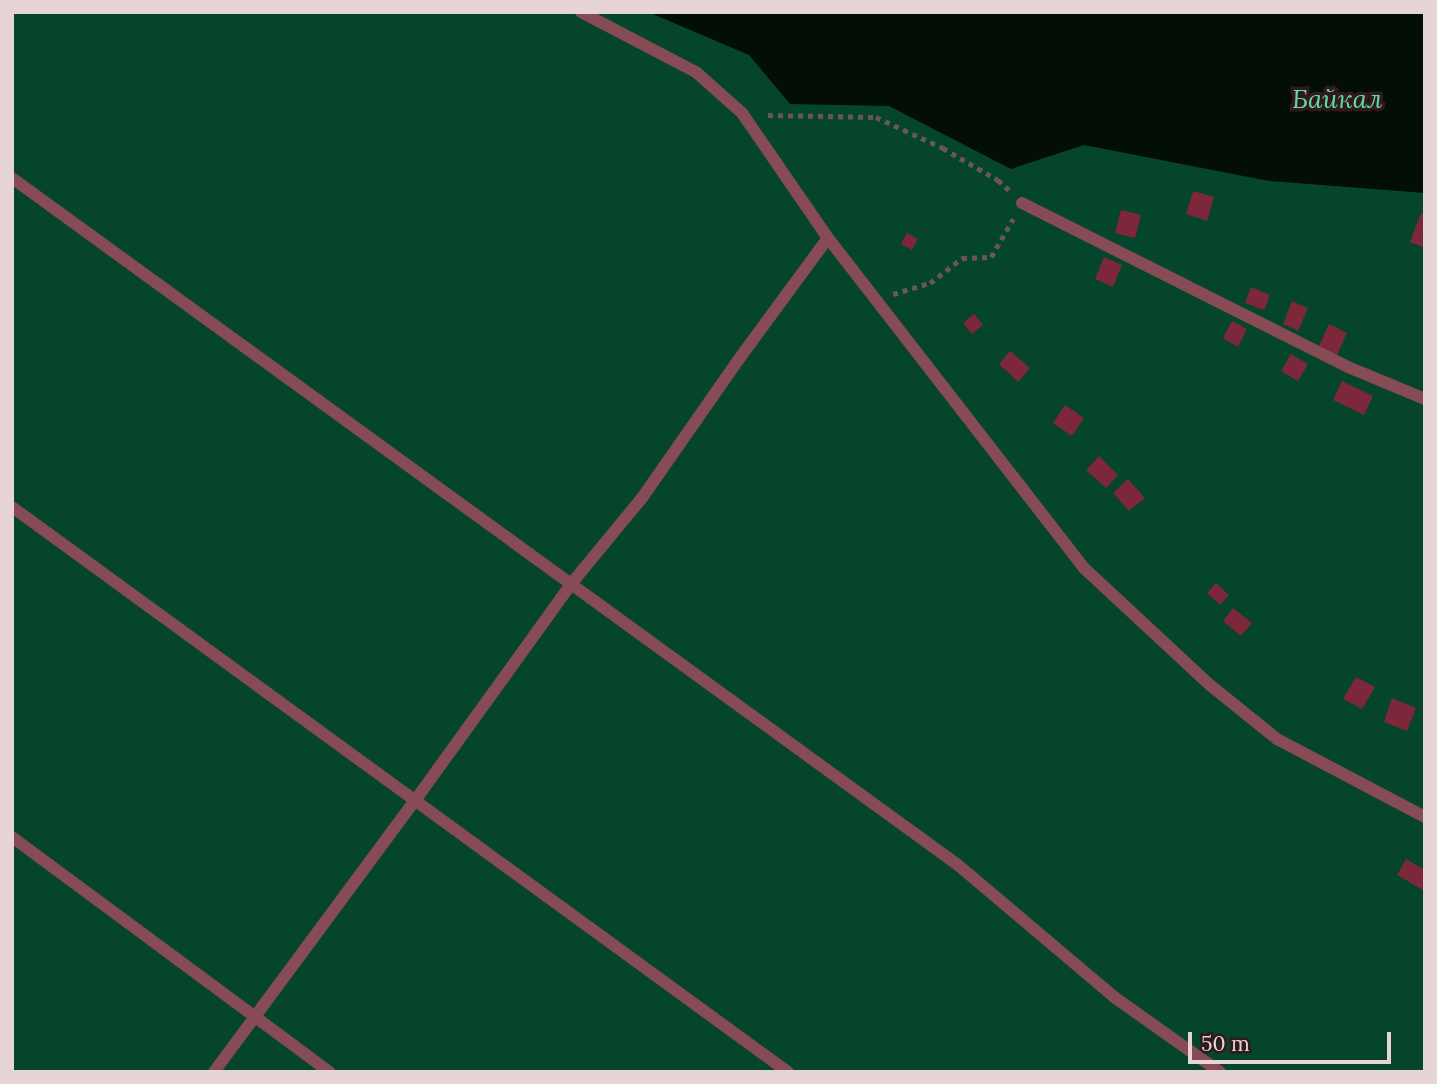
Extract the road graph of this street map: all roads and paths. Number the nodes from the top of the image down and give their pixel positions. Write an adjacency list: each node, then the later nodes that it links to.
1 (581, 12): 2 (lane)
2 (742, 113): 4 (path); 5 (lane)
3 (12, 178): 9 (lane)
4 (1023, 203): 6 (path); 7 (lane)
5 (828, 238): 6 (lane); 9 (lane)
6 (875, 298): 11 (lane)
7 (1425, 399)
8 (12, 507): 10 (lane)
9 (571, 584): 10 (lane); 17 (lane)
10 (414, 802): 13 (lane); 16 (lane)
11 (1425, 817)
12 (12, 837): 13 (lane)
13 (255, 1017): 14 (lane); 15 (lane)
14 (214, 1072)
15 (330, 1072)
16 (788, 1072)
17 (1220, 1072)

